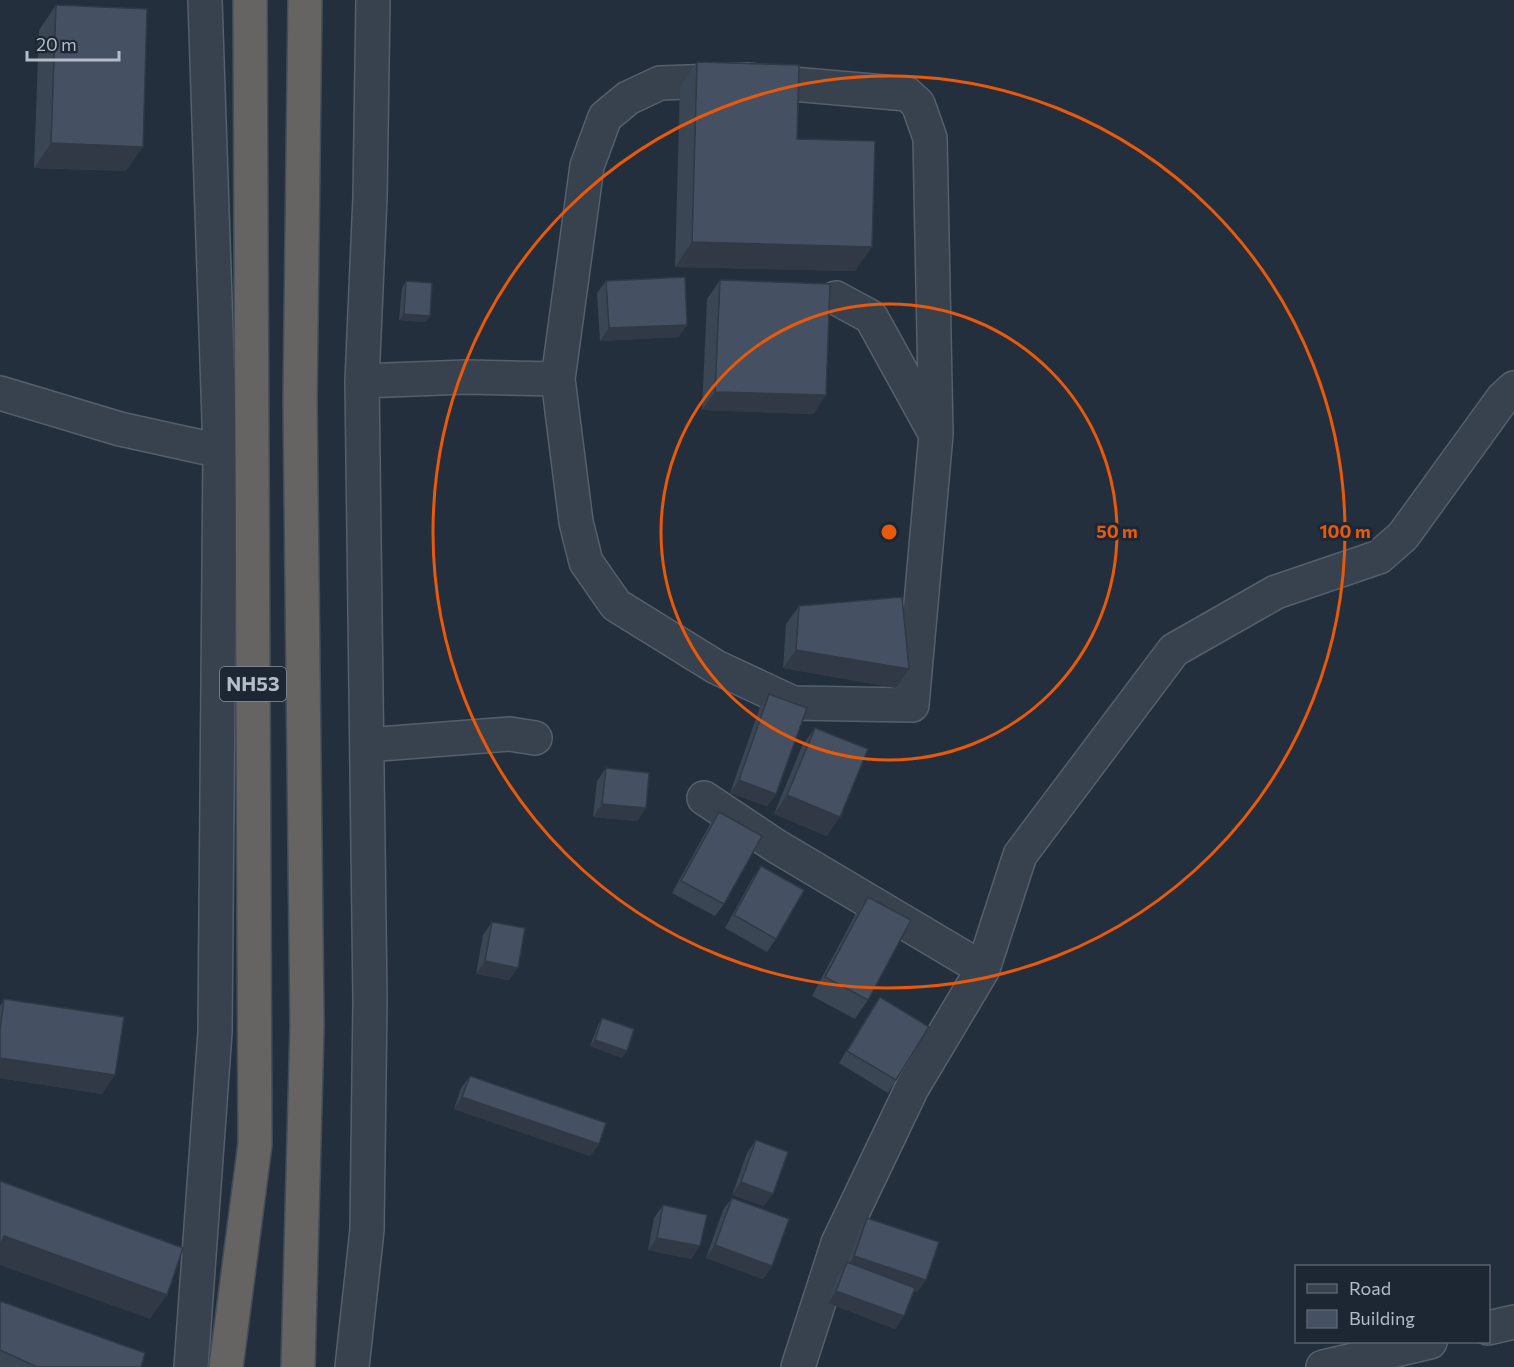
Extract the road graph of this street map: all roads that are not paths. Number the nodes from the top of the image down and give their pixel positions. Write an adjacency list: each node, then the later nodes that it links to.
1 (205, 0): 11 (street)
2 (250, 0): 22 (highway, NH53)
3 (305, 0): 23 (highway, NH53)
4 (373, 0): 7 (street)
5 (836, 298): 10 (street)
6 (558, 379): 7 (street); 10 (street); 10 (street)
7 (362, 381): 13 (street)
8 (1514, 388): 15 (street)
9 (0, 393): 11 (street)
10 (936, 434)
11 (220, 451): 17 (street)
12 (536, 738): 13 (street)
13 (367, 745): 24 (street)
14 (704, 798): 15 (street)
15 (983, 969): 25 (street)
16 (167, 1267): 17 (street)
17 (199, 1280): 21 (street)
18 (1514, 1322): 19 (street)
19 (1490, 1328)
20 (1422, 1343): 26 (street)
21 (190, 1367)
22 (226, 1367)
23 (298, 1367)
24 (352, 1367)
25 (798, 1367)
26 (1323, 1367)

